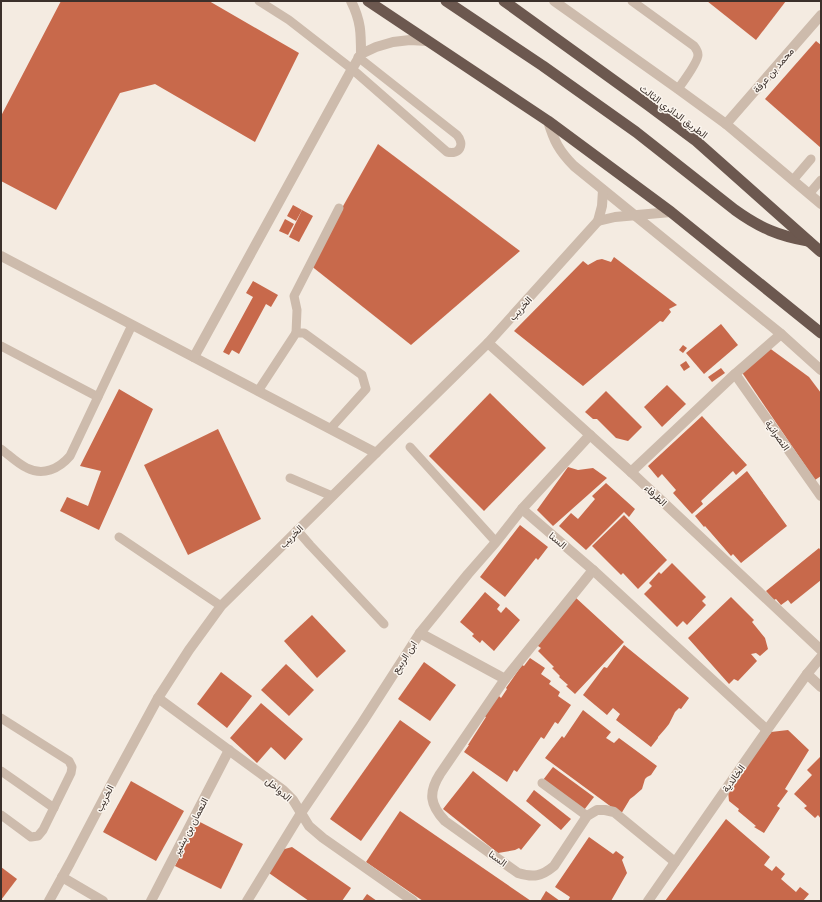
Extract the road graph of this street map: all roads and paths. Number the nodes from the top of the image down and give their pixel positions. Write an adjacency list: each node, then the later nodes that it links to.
1 (259, 1): 11 (lane)
2 (351, 1): 10 (street)
3 (368, 1): 9 (highway)
4 (446, 1): 25 (highway)
5 (504, 1): 25 (highway, الطريق الدائري الثالث)
6 (554, 1): 12 (street, الطريق الدائري الثالث)
7 (632, 1): 12 (lane)
8 (821, 15): 14 (street, محمد بن عرفة)
9 (427, 41): 10 (street); 13 (highway)
10 (359, 56): 11 (street); 11 (lane)
11 (352, 69): 34 (street)
12 (678, 89): 14 (street, الطريق الدائري الثالث)
13 (548, 121): 18 (street); 22 (highway)
14 (726, 124): 16 (street, الطريق الدائري الثالث)
15 (811, 159): 16 (lane)
16 (793, 180): 19 (street, الطريق الدائري الثالث)
17 (821, 180): 19 (lane)
18 (603, 190): 23 (street); 24 (street, الخريب)
19 (809, 194): 20 (street, الطريق الدائري الثالث)
20 (821, 204)
21 (339, 208): 29 (lane)
22 (670, 212): 23 (street); 31 (highway)
23 (635, 215): 24 (street); 30 (street)
24 (598, 221): 32 (street, الخريب)
25 (808, 242): 26 (highway, الطريق الدائري الثالث)
26 (821, 252)
27 (1, 256): 28 (street)
28 (132, 324): 34 (street); 38 (lane)
29 (296, 333): 37 (lane); 39 (lane)
30 (781, 334): 35 (street); 36 (street)
31 (821, 334)
32 (488, 343): 40 (street, الطرفاء); 43 (street, الخريب)
33 (1, 346): 38 (lane)
34 (194, 357): 37 (street)
35 (821, 370)
36 (735, 374): 44 (street); 47 (street, النصرانية)
37 (258, 391): 39 (street)
38 (98, 397): 42 (lane)
39 (330, 428): 43 (street)
40 (590, 436): 44 (street, الطرفاء); 48 (street, ابن الربيع)
41 (410, 447): 51 (lane)
42 (1, 449)
43 (376, 453): 46 (street, الخريب)
44 (631, 472): 56 (street, الطرفاء)
45 (290, 478): 46 (lane)
46 (332, 496): 49 (street, الخريب)
47 (821, 496)
48 (522, 509): 51 (street, ابن الربيع); 52 (street, السنا)
49 (297, 530): 53 (street, الخريب); 54 (lane)
50 (119, 537): 53 (lane)
51 (496, 542): 55 (street, ابن الربيع)
52 (593, 570): 59 (street, السنا); 63 (street, السنا)
53 (221, 606): 61 (street, الخريب)
54 (384, 624)
55 (420, 633): 59 (street); 68 (street, ابن الربيع)
56 (821, 650)
57 (821, 657): 58 (street, الخالدية)
58 (807, 674): 60 (street); 63 (street, الخالدية)
59 (506, 679): 70 (street, السنا)
60 (821, 687)
61 (158, 698): 64 (street, الدواخل); 72 (street, الخريب)
62 (1, 718): 67 (lane)
63 (767, 730): 71 (street, الخالدية)
64 (229, 750): 68 (street, الدواخل); 75 (street, النعمان بن بشير)
65 (1, 771): 67 (lane)
66 (542, 783): 70 (lane)
67 (54, 808): 69 (lane)
68 (301, 813): 76 (street, ابن الربيع); 77 (street, الدواخل)
69 (1, 815)
70 (586, 816): 71 (street)
71 (675, 862): 78 (street, الخالدية)
72 (62, 877): 73 (street, الخريب); 74 (street)
73 (49, 901)
74 (103, 901)
75 (151, 901)
76 (247, 901)
77 (413, 901)
78 (648, 901)

